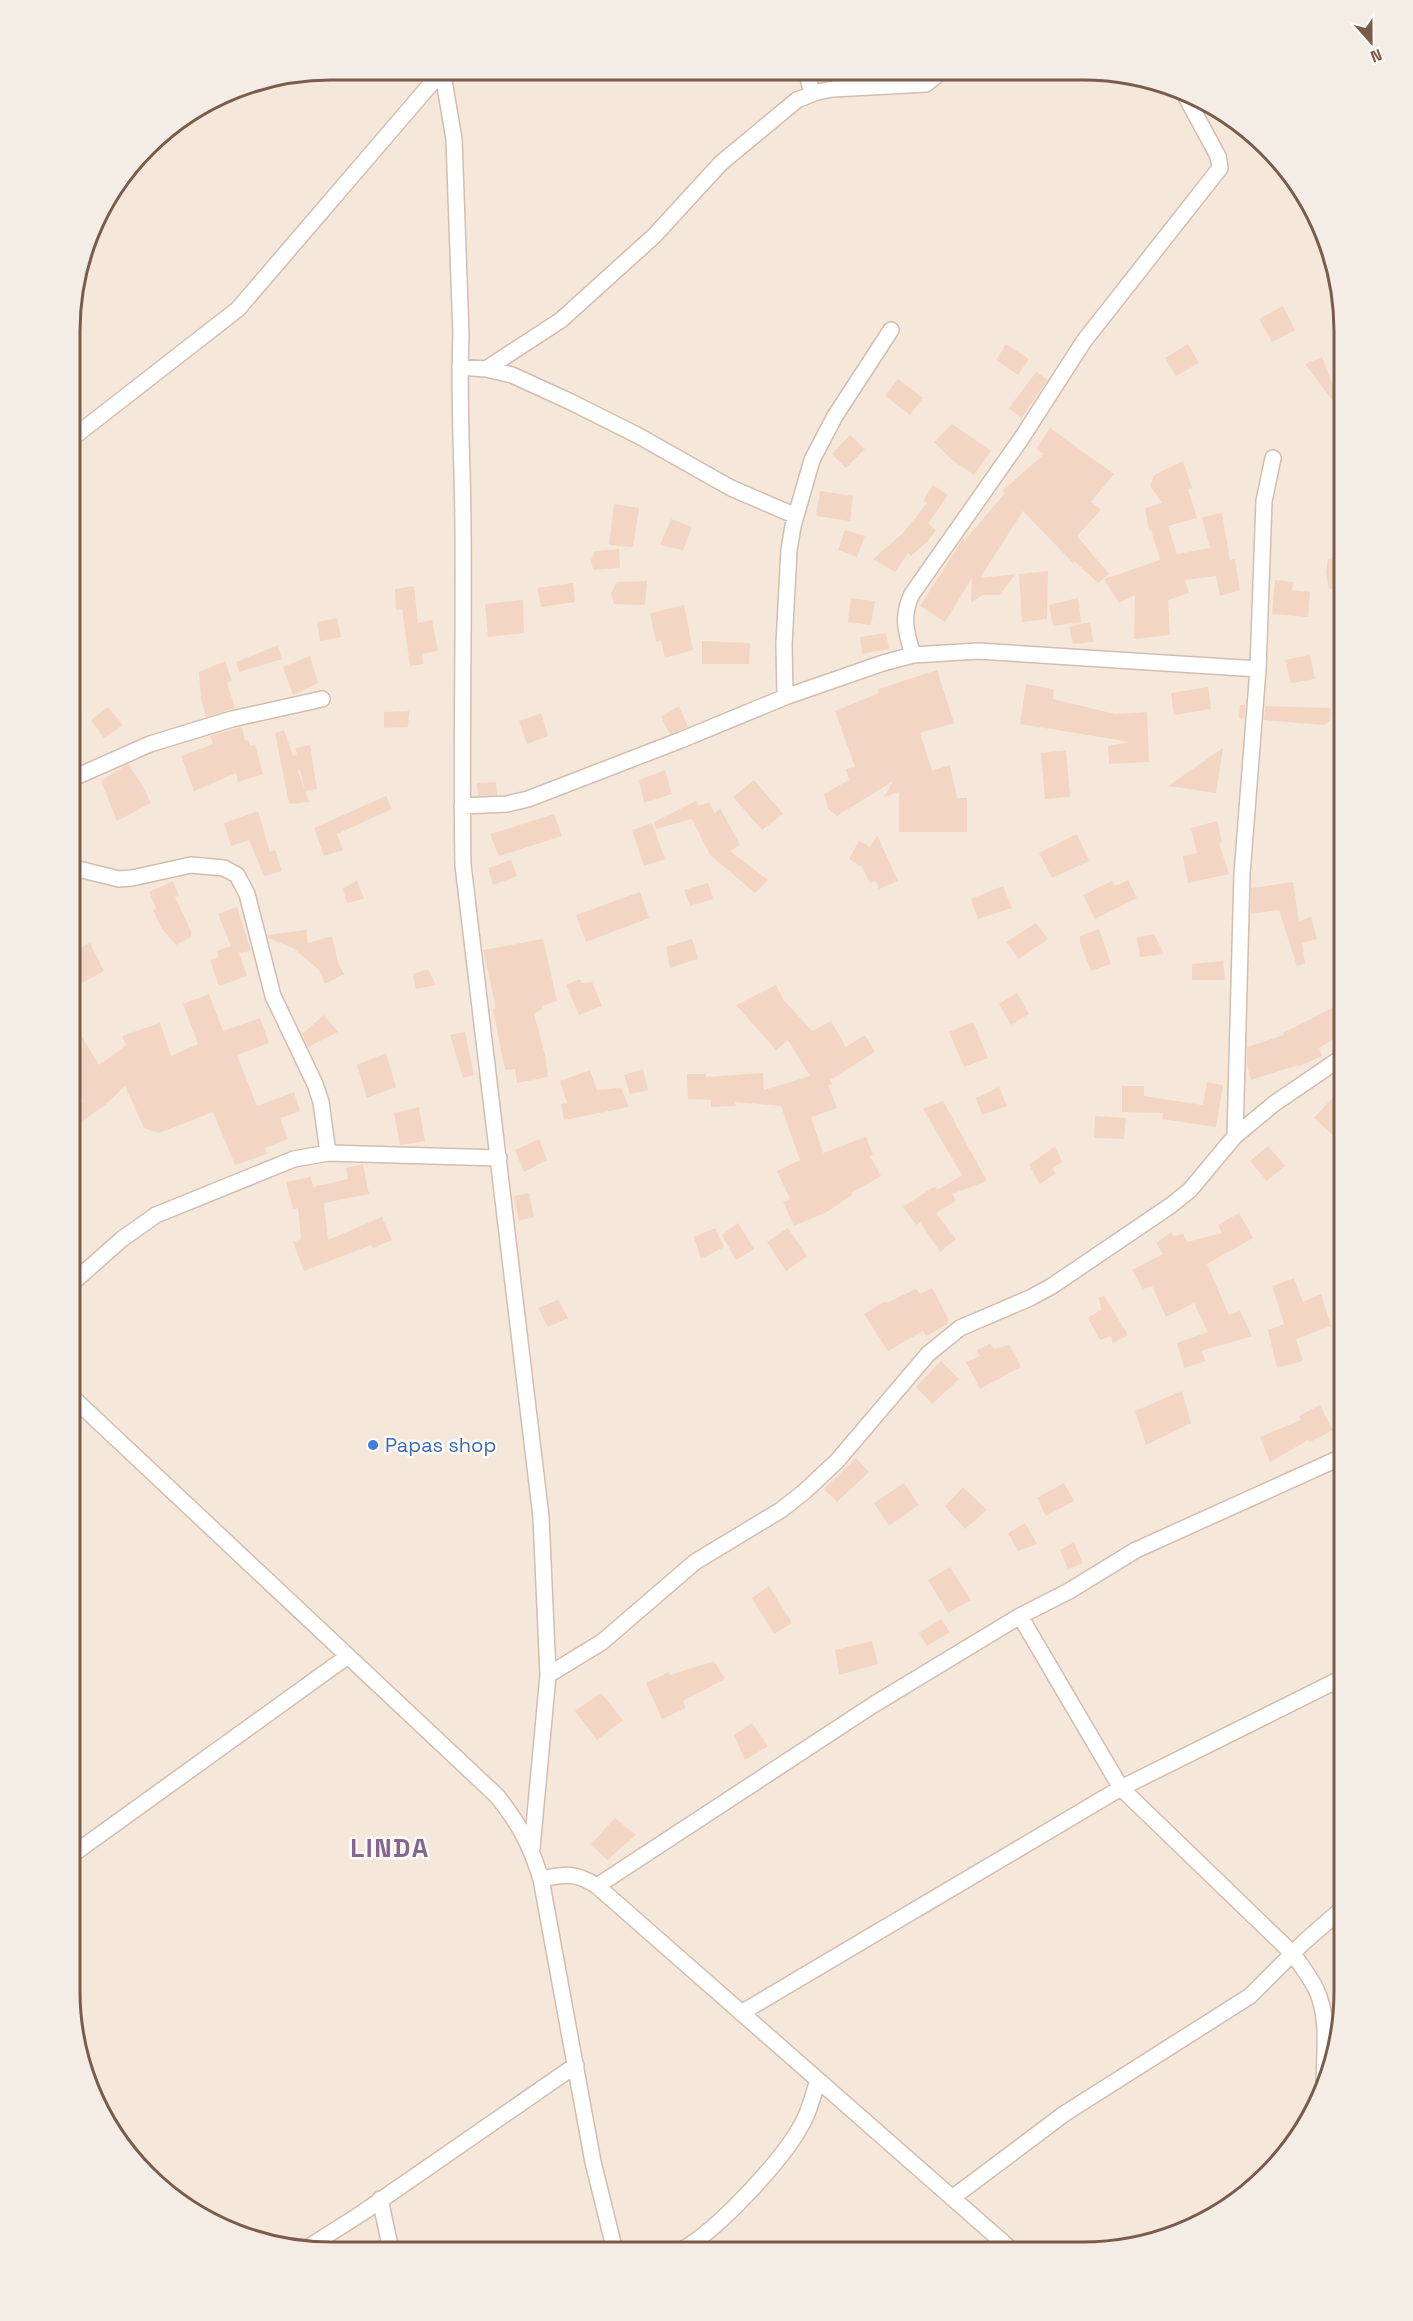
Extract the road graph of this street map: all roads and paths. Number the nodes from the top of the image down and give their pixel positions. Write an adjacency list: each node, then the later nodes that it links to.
1 (433, 80): 10 (street)
2 (444, 80): 8 (street)
3 (808, 80): 5 (street)
4 (931, 80): 5 (street)
5 (812, 94): 9 (street)
6 (1189, 103): 13 (street)
7 (891, 330): 12 (street)
8 (460, 366): 9 (street); 18 (street)
9 (486, 369): 12 (street)
10 (80, 432)
11 (1274, 458): 14 (street)
12 (796, 516): 15 (street)
13 (914, 655): 14 (street); 15 (street)
14 (1258, 669): 21 (street)
15 (785, 697): 18 (street)
16 (322, 699): 17 (street)
17 (80, 775)
18 (462, 806): 23 (street)
19 (80, 869): 22 (street)
20 (1334, 1063): 21 (street)
21 (1235, 1136): 29 (street)
22 (328, 1153): 23 (street); 24 (street)
23 (499, 1158): 29 (street)
24 (80, 1276)
25 (80, 1404): 28 (street)
26 (1334, 1461): 27 (street)
27 (1020, 1616): 31 (street); 35 (street)
28 (348, 1656): 32 (street); 33 (street)
29 (548, 1675): 32 (street)
30 (1334, 1682): 31 (street)
31 (1121, 1788): 37 (street); 38 (street)
32 (532, 1848): 34 (street)
33 (80, 1849)
34 (541, 1879): 35 (street); 40 (street)
35 (597, 1886): 38 (street)
36 (1334, 1916): 37 (street)
37 (1293, 1954): 39 (street); 42 (street)
38 (741, 2013): 41 (street)
39 (1325, 2057)
40 (576, 2066): 43 (street); 46 (street)
41 (818, 2080): 42 (street); 47 (street)
42 (952, 2198): 48 (street)
43 (380, 2199): 44 (street); 45 (street)
44 (317, 2241)
45 (389, 2242)
46 (613, 2242)
47 (694, 2242)
48 (1003, 2242)

